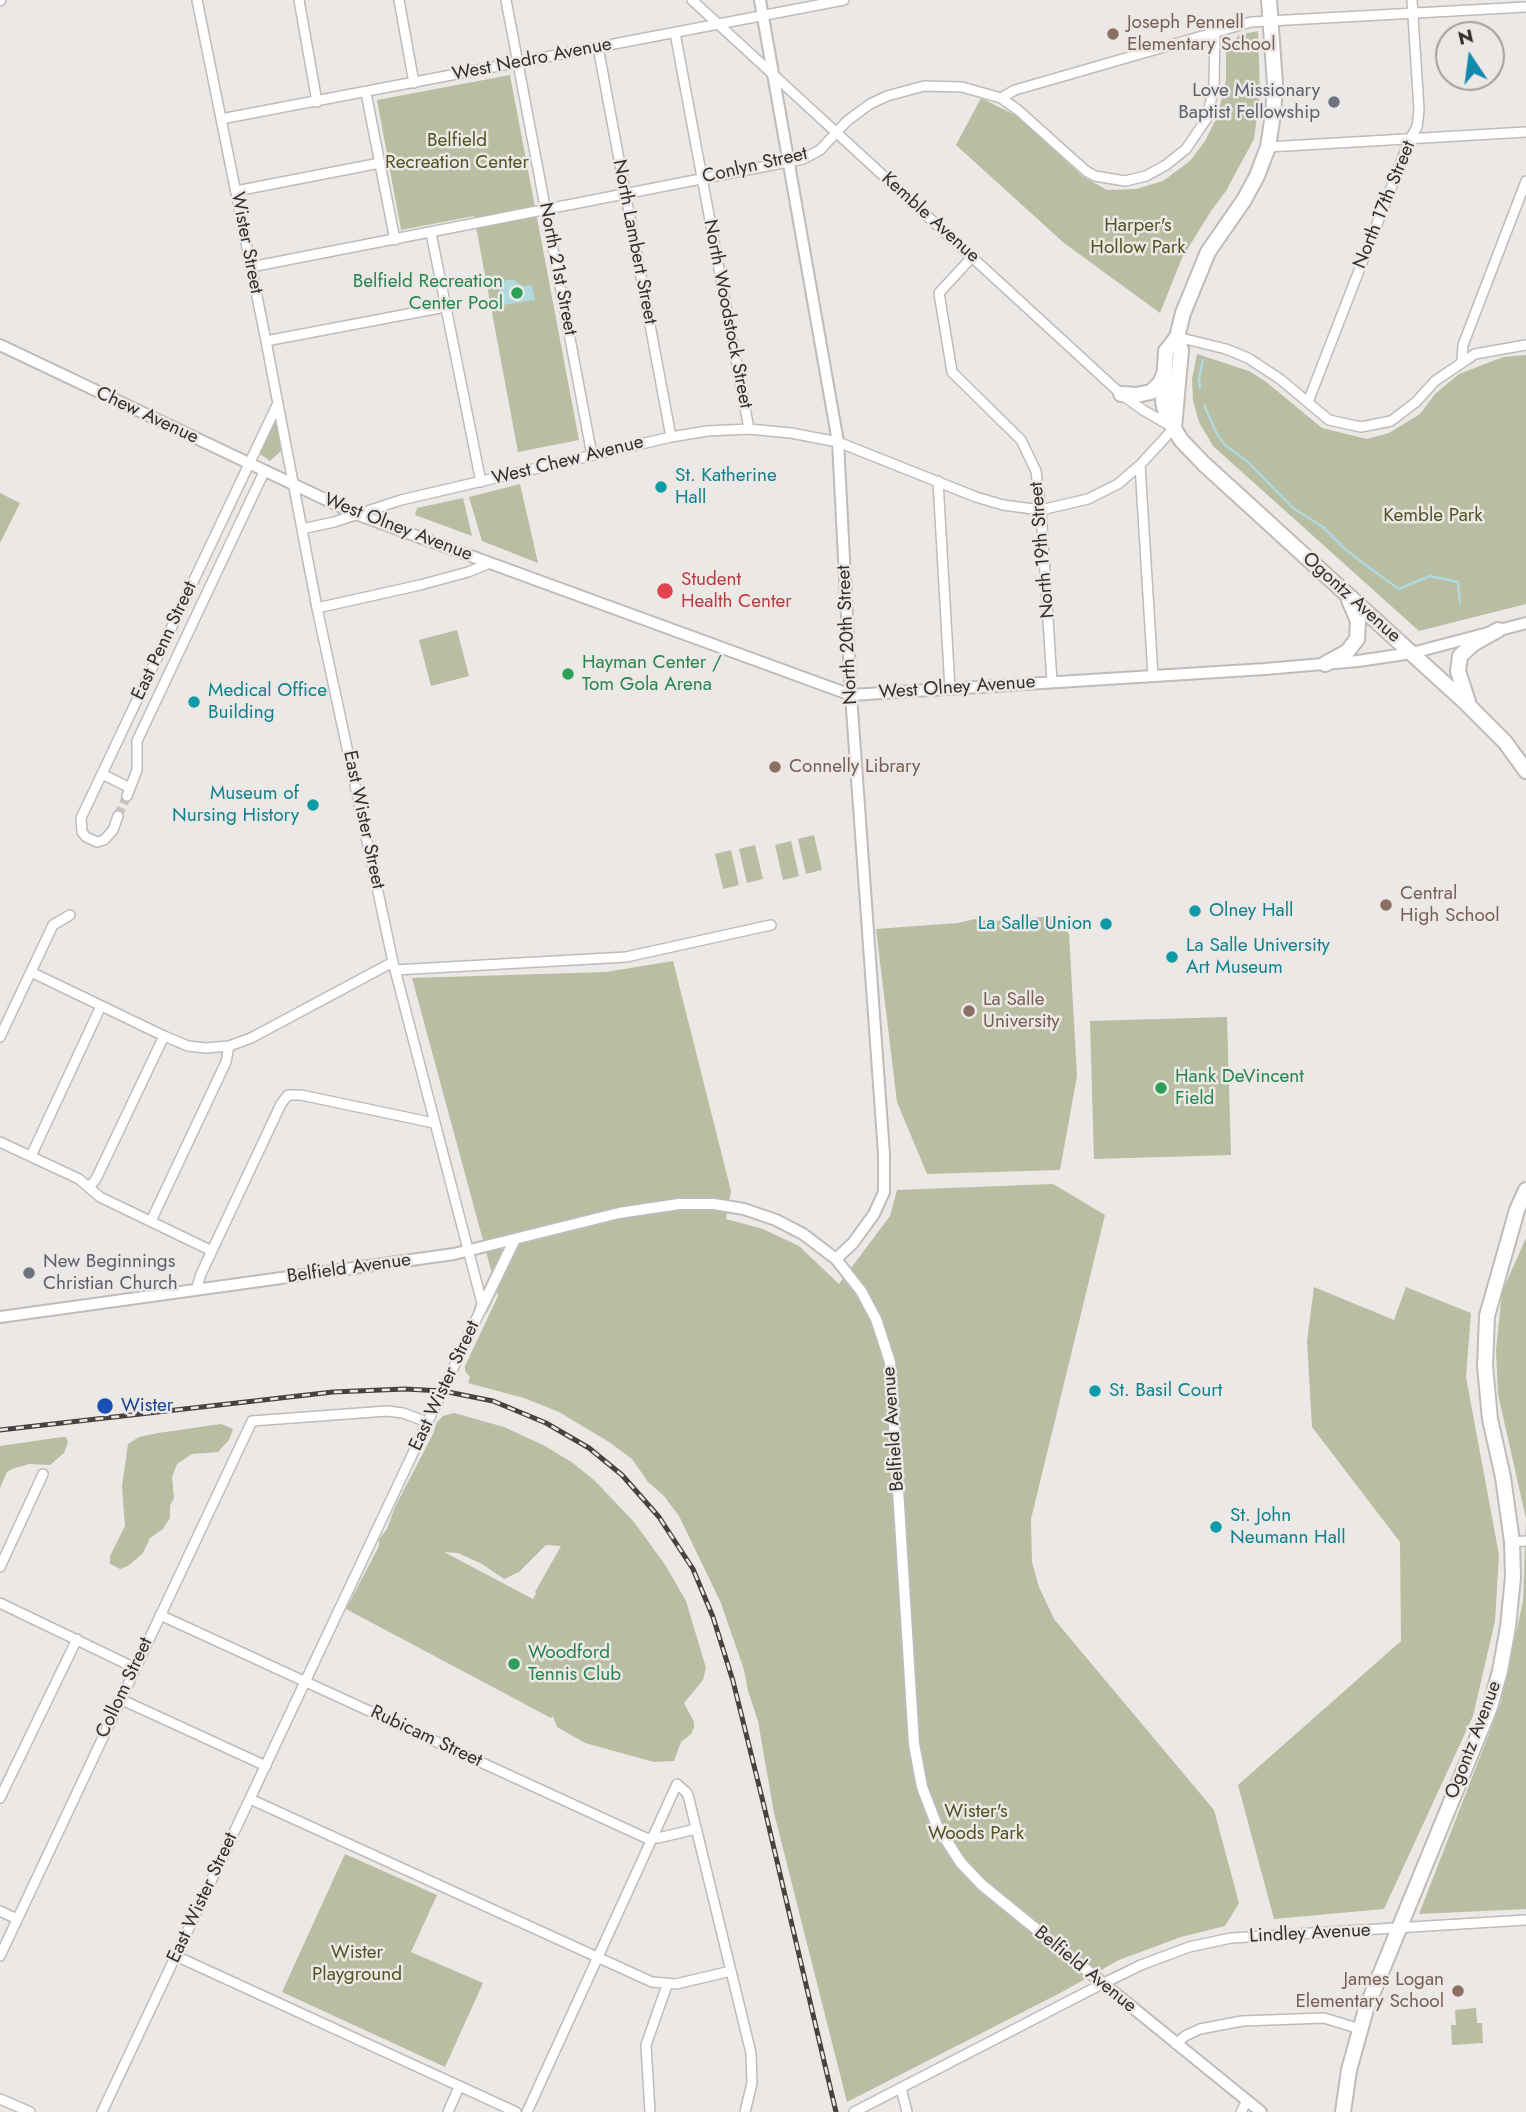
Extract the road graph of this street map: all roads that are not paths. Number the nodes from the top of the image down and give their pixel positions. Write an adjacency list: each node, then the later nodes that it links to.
1 (197, 0): 24 (street, Wister Street)
2 (299, 0): 23 (street)
3 (399, 0): 20 (street)
4 (506, 0): 18 (street, North 21st Street)
5 (692, 0): 14 (street, Kemble Avenue)
6 (760, 0): 12 (street, North 20th Street)
7 (844, 0): 12 (street, West Nedro Avenue)
8 (1269, 0): 13 (main road, Ogontz Avenue)
9 (1412, 0): 11 (street, North 17th Street)
10 (1526, 7): 11 (street)
11 (1413, 14): 13 (street); 27 (street, North 17th Street)
12 (763, 16): 14 (street, West Nedro Avenue); 19 (street, North 20th Street)
13 (1271, 23): 15 (street); 28 (main road, Ogontz Avenue)
14 (718, 24): 16 (street, West Nedro Avenue); 19 (street, Kemble Avenue)
15 (1215, 31): 22 (street); 22 (street)
16 (675, 33): 17 (street, West Nedro Avenue); 31 (street, North Woodstock Street)
17 (598, 47): 18 (street, West Nedro Avenue); 34 (street, North Lambert Street)
18 (518, 62): 20 (street, West Nedro Avenue); 35 (street, North 21st Street)
19 (773, 75): 25 (street, Kemble Avenue); 29 (street, North 20th Street)
20 (414, 83): 21 (street, West Nedro Avenue)
21 (366, 93): 23 (street, West Nedro Avenue); 30 (street)
22 (1002, 98): 25 (street, Conlyn Street)
23 (317, 102): 24 (street, West Nedro Avenue)
24 (220, 119): 33 (street, Wister Street)
25 (836, 131): 29 (street, Conlyn Street); 38 (street, Kemble Avenue)
26 (1526, 132): 27 (street)
27 (1410, 139): 28 (street); 48 (street, North 17th Street)
28 (1268, 147): 41 (main road, Ogontz Avenue)
29 (789, 162): 31 (street, Conlyn Street); 53 (street, North 20th Street)
30 (380, 163): 33 (street); 37 (street)
31 (702, 179): 34 (street, Conlyn Street); 51 (street, North Woodstock Street)
32 (1526, 181): 45 (street)
33 (236, 191): 39 (street, Wister Street)
34 (625, 194): 35 (street, Conlyn Street); 52 (street, North Lambert Street)
35 (546, 211): 36 (street, Conlyn Street); 54 (street, North 21st Street)
36 (431, 233): 37 (street, Conlyn Street); 40 (street)
37 (396, 240): 39 (street, Conlyn Street)
38 (973, 256): 47 (street, Kemble Avenue); 61 (street, North 19th Street)
39 (251, 267): 42 (street, Wister Street)
40 (445, 307): 42 (street); 59 (street)
41 (1177, 337): 46 (main road, Ogontz Avenue); 48 (street); 50 (main road, Ogontz Avenue)
42 (266, 341): 49 (street, Wister Street)
43 (0, 345): 55 (street, Chew Avenue)
44 (1526, 345): 45 (street)
45 (1462, 361): 48 (street)
46 (1164, 375): 47 (main road); 50 (main road, Ogontz Avenue)
47 (1121, 394): 50 (street, Kemble Avenue)
48 (1308, 402)
49 (278, 403): 55 (street, East Penn Street); 60 (street, Wister Street)
50 (1174, 428): 56 (street); 65 (main road, Ogontz Avenue)
51 (749, 429): 52 (street, West Chew Avenue); 53 (street, West Chew Avenue)
52 (671, 437): 54 (street, West Chew Avenue)
53 (838, 442): 58 (street, West Chew Avenue); 74 (street, North 20th Street)
54 (592, 455): 59 (street, West Chew Avenue)
55 (247, 463): 57 (street, Chew Avenue); 77 (street, East Penn Street)
56 (1140, 466): 61 (street); 71 (street)
57 (264, 472): 60 (street, Chew Avenue); 77 (street, East Penn Street)
58 (938, 481): 61 (street, West Chew Avenue); 73 (street)
59 (481, 482): 62 (street, West Chew Avenue)
60 (294, 486): 62 (street, West Olney Avenue); 63 (street, East Wister Street)
61 (1041, 510): 72 (street, North 19th Street)
62 (356, 514): 63 (street, West Chew Avenue); 64 (street, West Olney Avenue)
63 (302, 529): 66 (street, East Wister Street)
64 (490, 564): 66 (street); 74 (street, West Olney Avenue)
65 (1347, 595): 69 (main road, Ogontz Avenue); 70 (main road)
66 (317, 608): 81 (street, East Wister Street)
67 (1526, 623): 68 (street, West Olney Avenue)
68 (1498, 630): 69 (street, West Olney Avenue); 75 (main road)
69 (1412, 653): 70 (street, West Olney Avenue); 75 (main road, Ogontz Avenue)
70 (1325, 664): 71 (street, West Olney Avenue)
71 (1153, 676): 72 (street, West Olney Avenue)
72 (1052, 682): 73 (street, West Olney Avenue)
73 (950, 689): 74 (street, West Olney Avenue)
74 (851, 695): 96 (street, North 20th Street)
75 (1472, 709): 76 (main road, Ogontz Avenue)
76 (1526, 771)
77 (102, 774): 78 (street, East Penn Street)
78 (118, 816)
79 (70, 915): 82 (street)
80 (771, 925): 81 (street)
81 (393, 966): 86 (street); 87 (street, East Wister Street)
82 (31, 972): 83 (street); 85 (street)
83 (102, 1006): 84 (street); 89 (street)
84 (164, 1036): 86 (street); 90 (street)
85 (0, 1037)
86 (229, 1046): 92 (street)
87 (435, 1123): 94 (street); 95 (street, East Wister Street)
88 (0, 1142): 89 (street)
89 (31, 1156): 90 (street)
90 (89, 1187): 92 (street)
91 (1526, 1190): 102 (main road, Ogontz Avenue)
92 (151, 1221): 94 (street)
93 (515, 1239): 95 (street, Belfield Avenue); 96 (street, Belfield Avenue); 98 (street)
94 (212, 1251): 97 (street)
95 (468, 1251): 97 (street, Belfield Avenue); 98 (street, East Wister Street)
96 (836, 1259): 123 (street, Belfield Avenue)
97 (196, 1290): 99 (street, Belfield Avenue)
98 (481, 1309): 100 (street, East Wister Street)
99 (0, 1317)
100 (427, 1422): 105 (street, Collom Street); 108 (street, East Wister Street)
101 (43, 1474): 103 (street)
102 (1519, 1541): 118 (main road, Ogontz Avenue)
103 (0, 1567)
104 (0, 1603): 106 (street)
105 (160, 1615): 107 (street, Collom Street); 108 (street, Rubicam Street)
106 (77, 1639): 107 (street); 111 (street)
107 (135, 1668): 109 (street, Collom Street)
108 (305, 1681): 110 (street, East Wister Street); 114 (street, Rubicam Street)
109 (120, 1699): 110 (street); 116 (street, Collom Street)
110 (265, 1766): 112 (street, East Wister Street)
111 (0, 1798)
112 (250, 1799): 120 (street, East Wister Street); 121 (street)
113 (696, 1829): 114 (street); 114 (street); 122 (street)
114 (652, 1839): 121 (street)
115 (0, 1912): 116 (street)
116 (17, 1919): 119 (street, Collom Street)
117 (1526, 1920): 118 (street, Lindley Avenue)
118 (1400, 1928): 123 (street, Lindley Avenue); 125 (main road, Ogontz Avenue)
119 (0, 1956)
120 (176, 1956): 127 (street); 132 (street, East Wister Street)
121 (598, 1957): 124 (street); 135 (street)
122 (731, 1971): 124 (street); 137 (street)
123 (1102, 1984): 126 (street, Belfield Avenue); 128 (street, Lindley Avenue)
124 (667, 1985): 136 (street)
125 (1360, 2029): 126 (street); 142 (main road, Ogontz Avenue)
126 (1177, 2044): 130 (street, Belfield Avenue)
127 (460, 2087): 133 (street); 134 (street)
128 (901, 2088): 138 (street, Lindley Avenue); 139 (street)
129 (0, 2099): 131 (street)
130 (1247, 2101): 140 (street); 141 (street, Belfield Avenue)
131 (30, 2112)
132 (102, 2112)
133 (448, 2112)
134 (516, 2112)
135 (527, 2112)
136 (650, 2112)
137 (745, 2112)
138 (854, 2112)
139 (907, 2112)
140 (1241, 2112)
141 (1261, 2112)
142 (1343, 2112)

